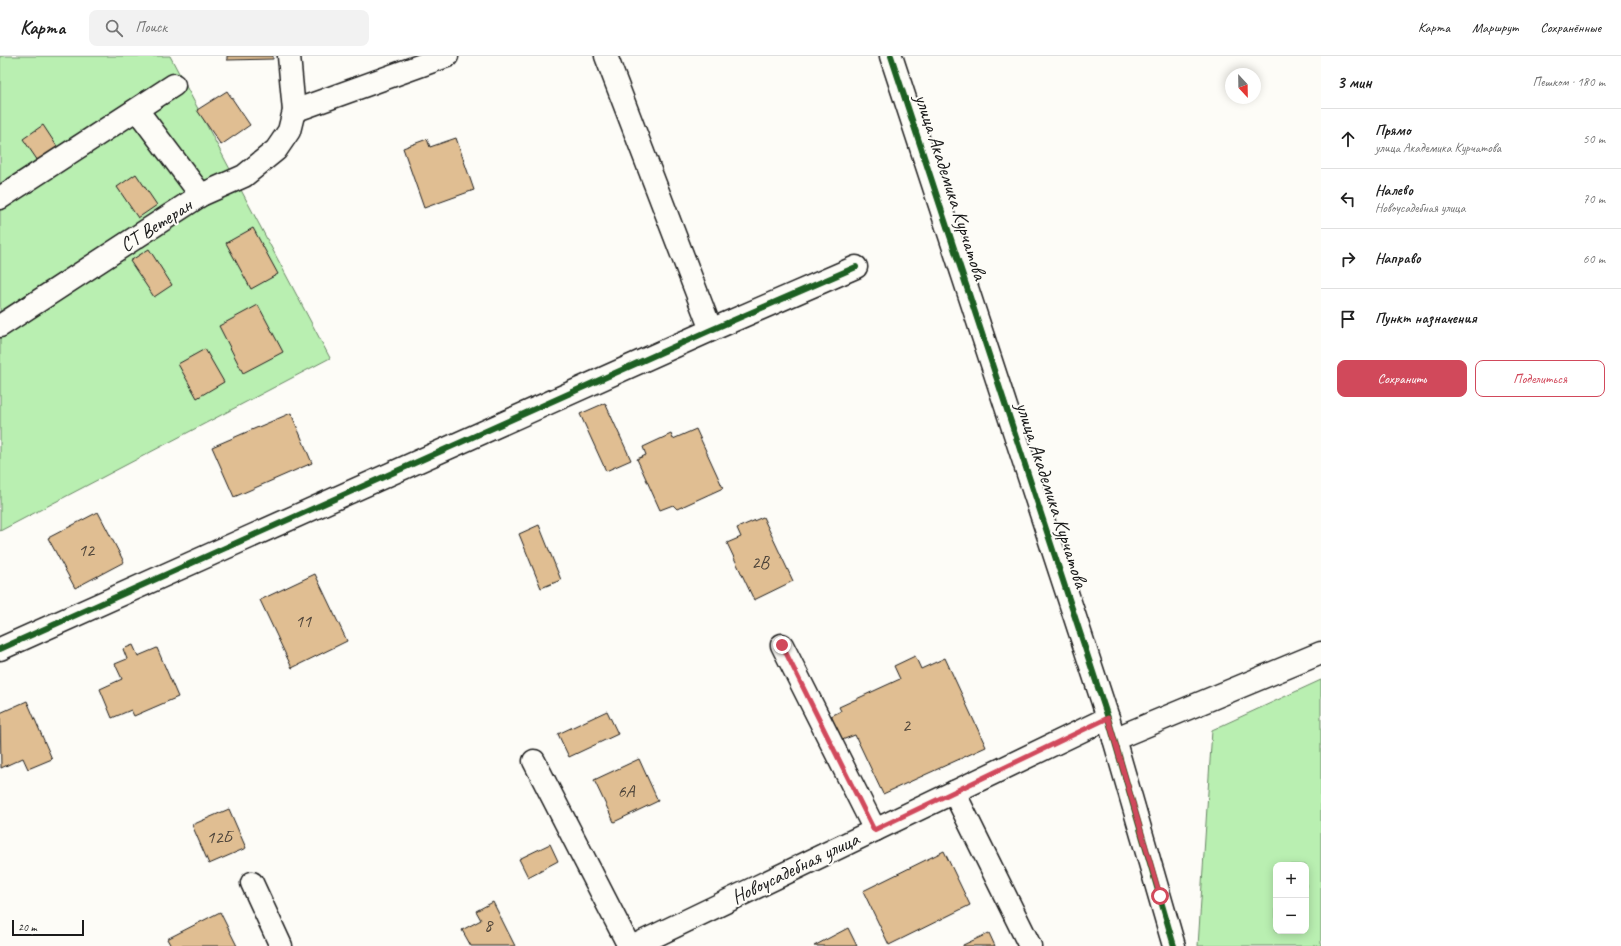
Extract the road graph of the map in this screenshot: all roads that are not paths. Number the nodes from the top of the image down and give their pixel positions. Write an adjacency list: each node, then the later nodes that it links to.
1 (290, 56): 7 (street, СТ Ветеран)
2 (447, 56): 7 (street)
3 (606, 56): 12 (street)
4 (891, 56): 16 (street, улица Академика Курчатова)
5 (174, 85): 6 (street)
6 (138, 110): 8 (street); 9 (street)
7 (294, 111): 8 (street, СТ Ветеран)
8 (201, 195): 11 (street, СТ Ветеран)
9 (0, 198)
10 (856, 267): 12 (street)
11 (0, 326)
12 (710, 330): 14 (street)
13 (782, 645): 20 (street)
14 (0, 649)
15 (1321, 654): 17 (street)
16 (1108, 718): 17 (street, улица Академика Курчатова); 19 (street, Новоусадебная улица)
17 (1114, 739): 26 (street, улица Академика Курчатова)
18 (534, 761): 23 (street)
19 (954, 792): 20 (street, Новоусадебная улица); 25 (street)
20 (874, 830): 24 (street, Новоусадебная улица)
21 (252, 883): 22 (street)
22 (281, 946)
23 (629, 946)
24 (634, 946)
25 (1030, 946)
26 (1174, 946)

